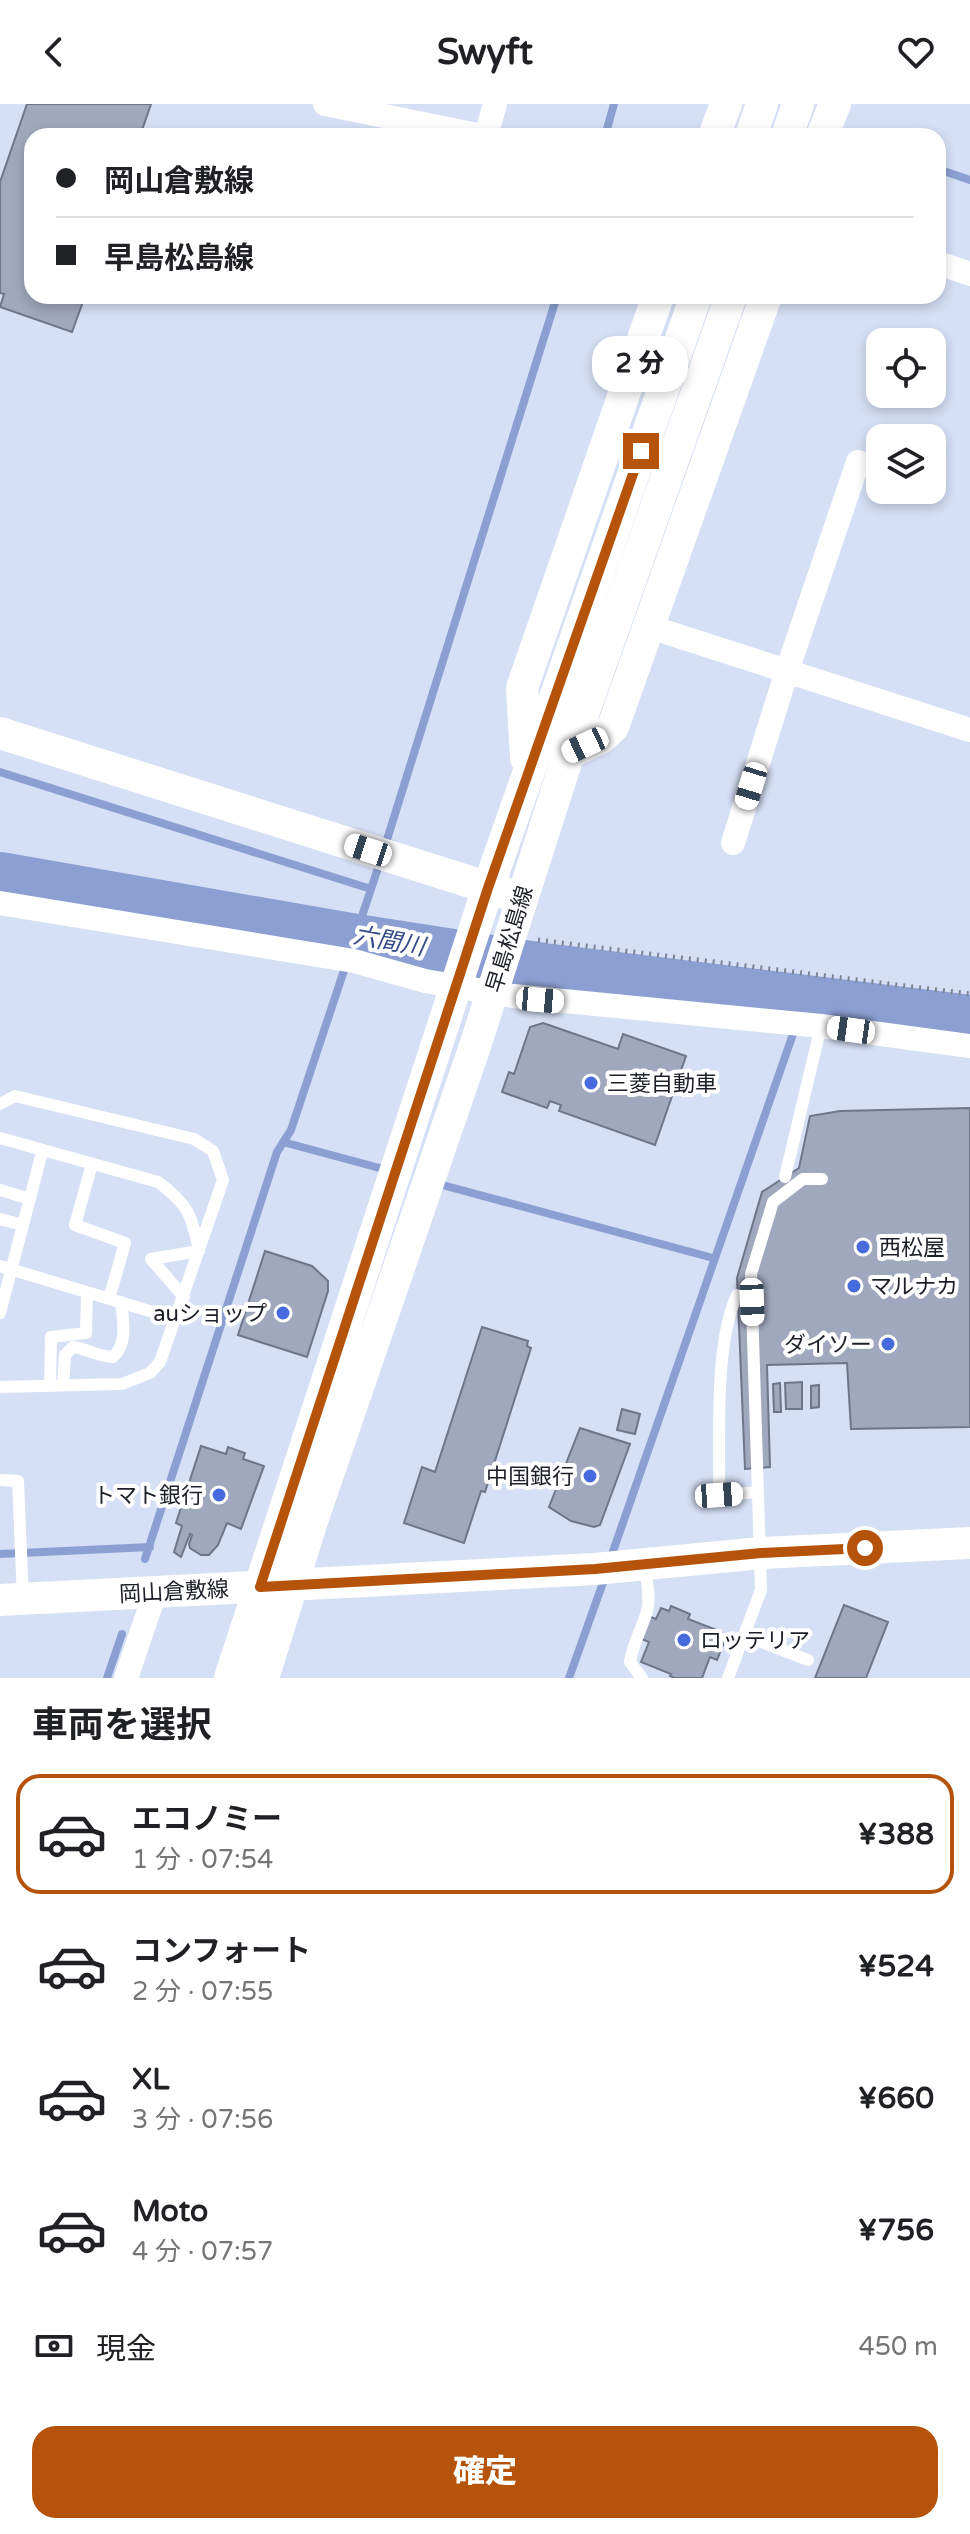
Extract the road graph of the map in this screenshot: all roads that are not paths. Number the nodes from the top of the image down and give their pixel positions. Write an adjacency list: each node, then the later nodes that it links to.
1 (325, 104): 5 (street)
2 (495, 104): 6 (street)
3 (762, 104): 7 (main road)
4 (798, 104): 8 (main road)
5 (444, 128)
6 (487, 128)
7 (754, 128)
8 (790, 128)
9 (946, 266): 10 (street)
10 (970, 274)
11 (655, 304): 21 (main road)
12 (693, 304): 21 (main road, 早島松島線)
13 (728, 304): 20 (main road, 早島松島線)
14 (763, 304): 16 (main road)
15 (866, 465): 17 (street)
16 (647, 626): 17 (street); 20 (main road)
17 (787, 671): 18 (street); 22 (street)
18 (970, 730)
19 (0, 733): 23 (main road)
20 (569, 753): 24 (main road, 早島松島線)
21 (527, 773): 23 (main road, 早島松島線)
22 (733, 843)
23 (488, 888): 24 (main road); 26 (main road, 早島松島線)
24 (521, 899): 27 (main road, 早島松島線)
25 (0, 903): 26 (street)
26 (459, 980): 27 (street); 56 (main road, 早島松島線)
27 (495, 986): 28 (street); 55 (main road, 早島松島線)
28 (821, 1026): 29 (street); 34 (lane)
29 (970, 1046)
30 (0, 1104): 40 (lane)
31 (0, 1138): 32 (lane)
32 (42, 1152): 33 (lane); 37 (lane)
33 (92, 1164): 40 (lane); 45 (lane)
34 (785, 1177)
35 (822, 1179): 51 (lane)
36 (0, 1190): 37 (lane)
37 (30, 1199): 39 (lane)
38 (0, 1219): 39 (lane)
39 (23, 1225): 41 (lane)
40 (199, 1251): 44 (lane); 44 (lane)
41 (6, 1268): 42 (lane); 46 (lane)
42 (87, 1293): 45 (lane); 48 (lane)
43 (737, 1295): 51 (lane)
44 (184, 1297): 47 (lane)
45 (115, 1301): 47 (lane); 48 (lane)
46 (0, 1313)
47 (176, 1319): 48 (lane)
48 (56, 1385): 49 (lane)
49 (0, 1387)
50 (0, 1480): 58 (lane)
51 (757, 1492): 53 (lane)
52 (970, 1543): 53 (main road, 岡山倉敷線)
53 (761, 1553): 54 (main road, 岡山倉敷線); 59 (lane)
54 (618, 1566): 55 (main road, 岡山倉敷線); 64 (lane)
55 (292, 1585): 56 (main road, 岡山倉敷線); 63 (main road, 早島松島線)
56 (260, 1587): 57 (main road, 岡山倉敷線); 62 (main road, 早島松島線)
57 (155, 1593): 58 (main road, 岡山倉敷線); 61 (street)
58 (11, 1599)
59 (746, 1636): 60 (lane); 65 (lane)
60 (808, 1660)
61 (126, 1678)
62 (230, 1678)
63 (263, 1678)
64 (642, 1678)
65 (728, 1678)

